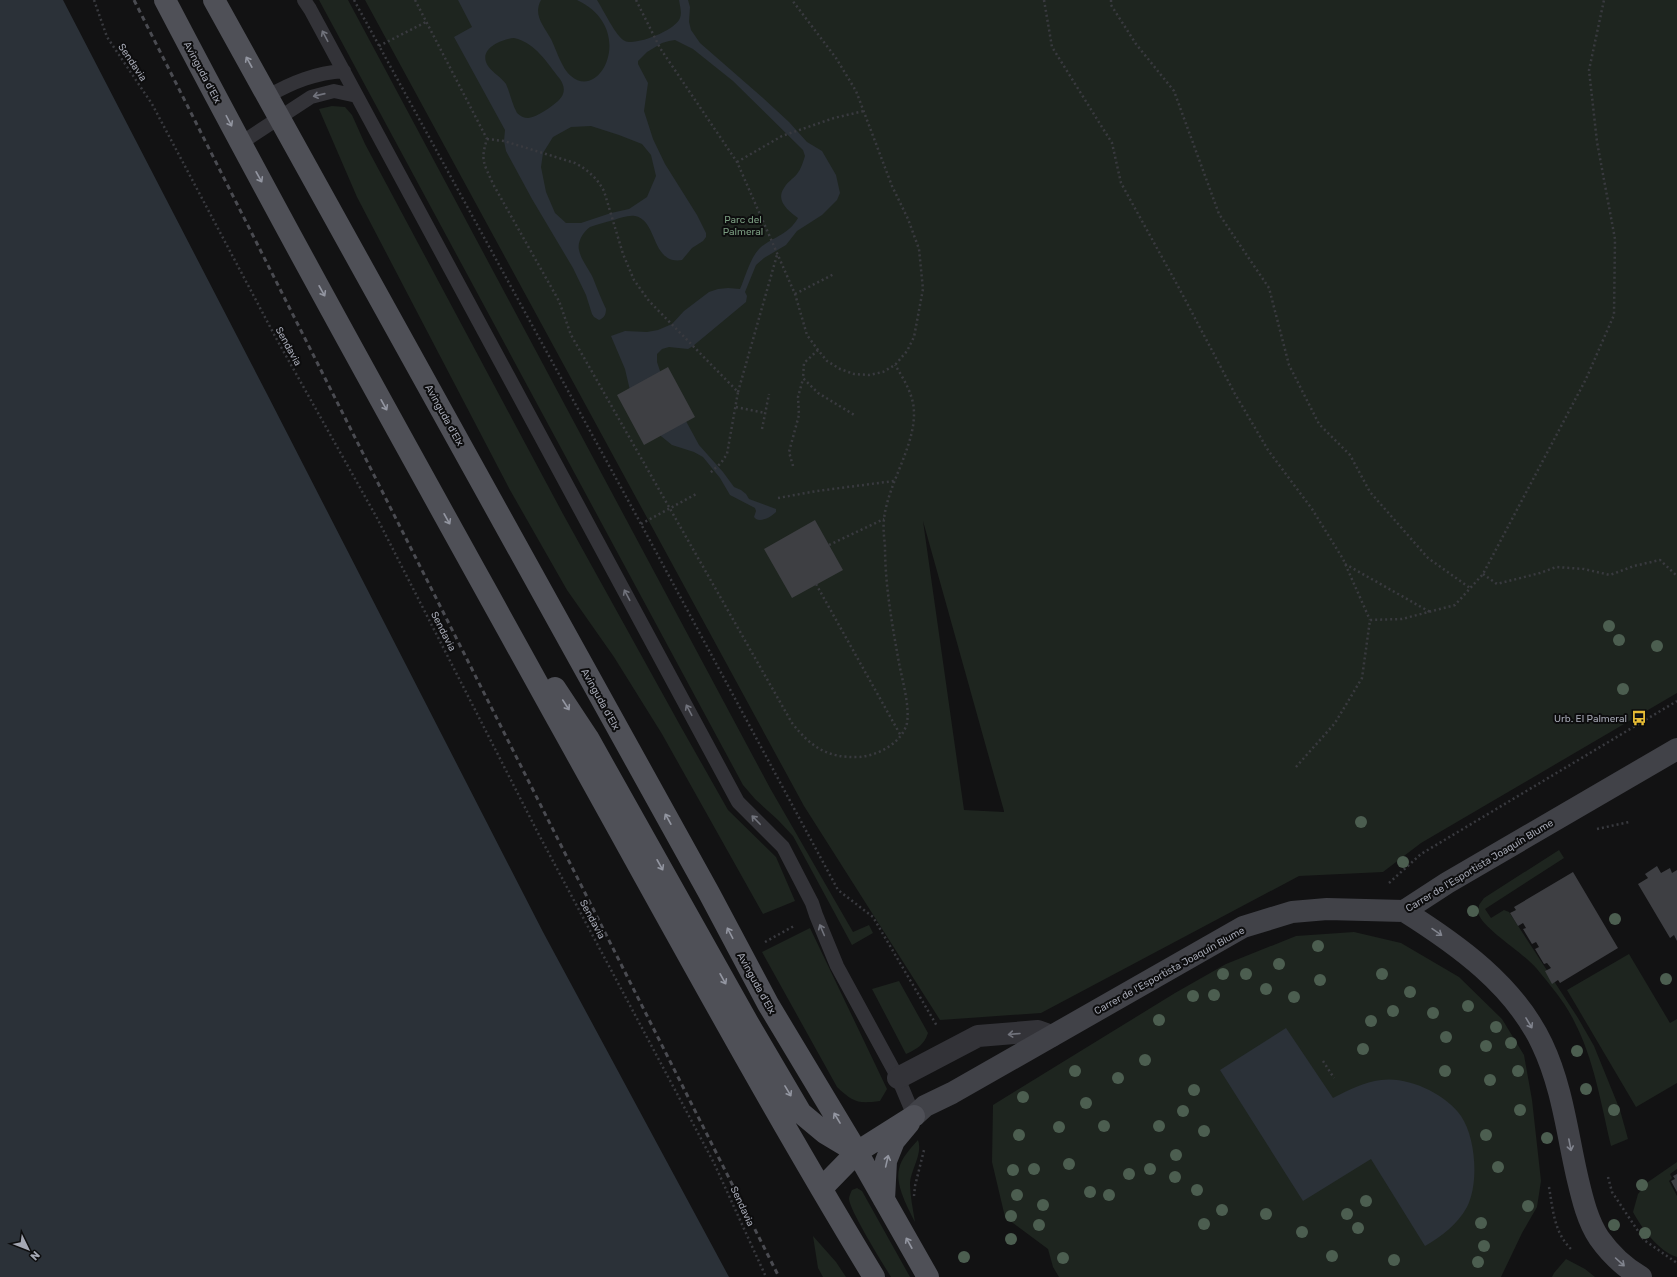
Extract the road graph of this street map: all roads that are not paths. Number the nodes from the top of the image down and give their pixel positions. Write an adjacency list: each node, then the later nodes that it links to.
1 (165, 0): 8 (main road, Avinguda d'Elx, one-way to 8)
2 (214, 0): 5 (main road, Avinguda d'Elx, one-way to 2)
3 (304, 0): 4 (lane, one-way to 3)
4 (344, 71): 5 (lane); 6 (lane)
5 (268, 96): 7 (main road, Avinguda d'Elx)
6 (357, 96): 7 (lane, one-way to 7); 13 (lane, one-way to 6)
7 (280, 118): 8 (lane); 15 (main road, Avinguda d'Elx, one-way to 7)
8 (241, 143): 9 (main road, Avinguda d'Elx, one-way to 9)
9 (508, 630): 15 (main road, one-way to 15); 16 (main road, Avinguda d'Elx)
10 (1677, 749): 11 (street, Carrer de l'Esportista Joaquín Blume)
11 (1404, 911): 12 (street, Carrer de l'Esportista Joaquín Blume); 20 (street, one-way to 20)
12 (1052, 1036): 13 (street, one-way to 13); 14 (street, Carrer de l'Esportista Joaquín Blume)
13 (898, 1078): 14 (lane)
14 (914, 1116): 15 (main road); 17 (main road, one-way to 14)
15 (857, 1152): 16 (main road); 17 (main road, Avinguda d'Elx)
16 (822, 1188): 18 (main road, Avinguda d'Elx)
17 (884, 1200): 19 (main road, Avinguda d'Elx, one-way to 17)
18 (874, 1277)
19 (928, 1277)
20 (1641, 1277)

